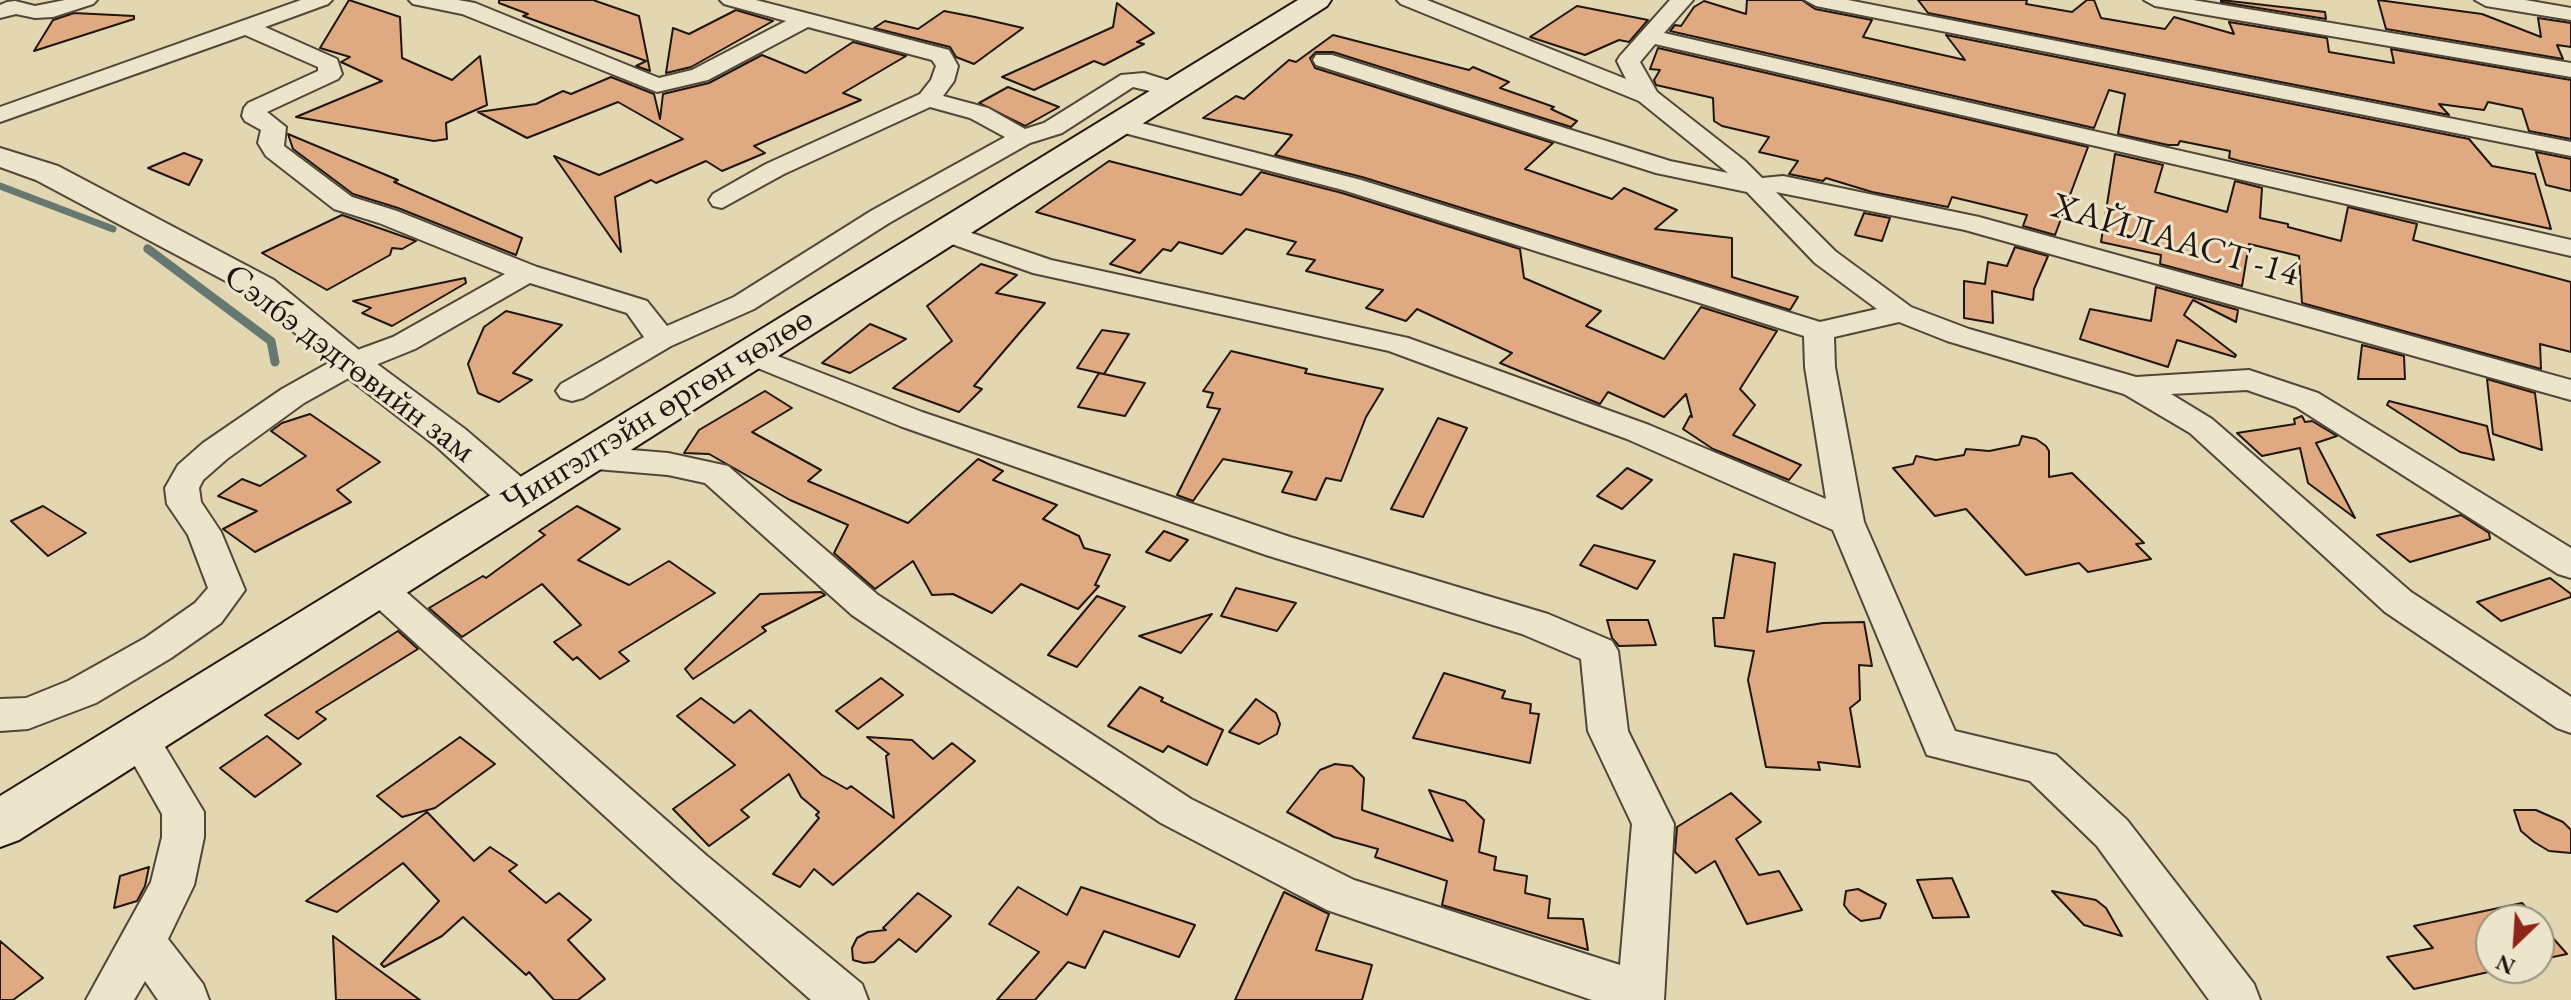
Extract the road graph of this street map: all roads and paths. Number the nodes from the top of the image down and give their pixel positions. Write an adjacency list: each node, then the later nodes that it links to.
1 (86, 0): 11 (street)
2 (321, 0): 14 (street)
3 (420, 0): 13 (street)
4 (731, 0): 13 (street)
5 (1317, 0): 18 (main road, Чингэлтэйн өргөн чөлөө)
6 (1408, 0): 19 (street)
7 (1682, 0): 15 (street)
8 (1816, 0): 24 (street)
9 (2155, 0): 17 (street)
10 (2486, 0): 12 (street)
11 (0, 12)
12 (2571, 14)
13 (805, 20): 20 (street)
14 (245, 27): 21 (street); 30 (street)
15 (1651, 37): 19 (street); 29 (street)
16 (1324, 60): 26 (street, ХАЙЛААСТ -14)
17 (2571, 70)
18 (1171, 89): 22 (main road, Чингэлтэйн өргөн чөлөө); 23 (street)
19 (1647, 96): 26 (street)
20 (928, 99): 23 (street); 27 (street)
21 (0, 115)
22 (1118, 124): 28 (main road, Чингэлтэйн өргөн чөлөө); 32 (street)
23 (1021, 138): 33 (street)
24 (2571, 149)
25 (0, 157): 35 (street, Сэлбэ дэдтөвийн зам)
26 (1756, 186): 31 (street); 37 (street, ХАЙЛААСТ -14)
27 (722, 200)
28 (945, 232): 34 (main road, Чингэлтэйн өргөн чөлөө); 41 (street)
29 (2571, 248)
30 (527, 273): 33 (street); 35 (street)
31 (1901, 313): 32 (street); 36 (street)
32 (1819, 331): 41 (street)
33 (660, 340): 38 (street)
34 (749, 354): 39 (main road, Чингэлтэйн өргөн чөлөө); 53 (street)
35 (352, 363): 40 (street, Сэлбэ дэдтөвийн зам); 44 (street)
36 (2135, 387): 42 (street); 45 (street)
37 (2571, 390)
38 (572, 391)
39 (584, 457): 40 (main road, Чингэлтэйн өргөн чөлөө); 52 (street)
40 (519, 498): 43 (main road, Чингэлтэйн өргөн чөлөө)
41 (1847, 522): 54 (street)
42 (2571, 565)
43 (376, 586): 46 (main road, Чингэлтэйн өргөн чөлөө); 51 (street)
44 (0, 715)
45 (2571, 717)
46 (139, 738): 47 (main road, Чингэлтэйн өргөн чөлөө); 48 (street)
47 (0, 824)
48 (143, 942): 49 (street); 50 (street)
49 (109, 1000)
50 (186, 1000)
51 (845, 1000)
52 (1624, 1000)
53 (1641, 1000)
54 (2237, 1000)

